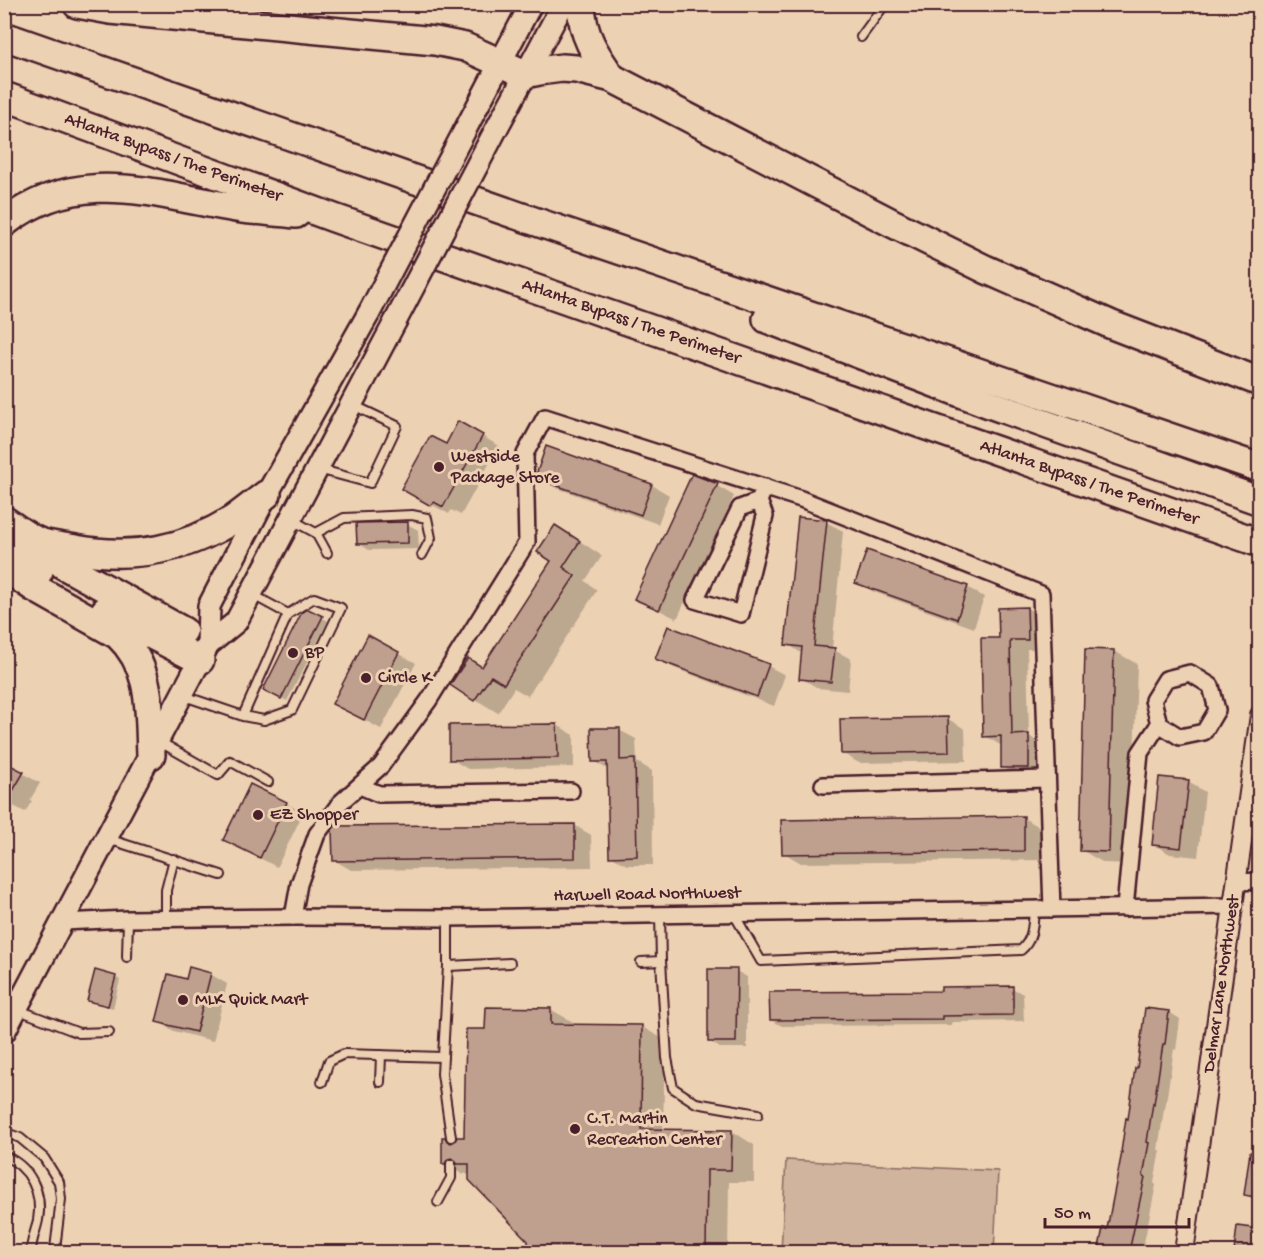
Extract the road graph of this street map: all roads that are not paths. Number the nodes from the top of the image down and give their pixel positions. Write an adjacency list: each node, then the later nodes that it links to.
1 (77, 4): 8 (highway)
2 (531, 4): 8 (main road)
3 (563, 4): 9 (main road)
4 (581, 4): 10 (highway)
5 (885, 4): 7 (lane)
6 (4, 36): 13 (highway)
7 (861, 37)
8 (500, 63): 9 (highway); 20 (main road, bridge)
9 (525, 74): 10 (highway); 16 (main road, bridge)
10 (612, 78): 15 (highway)
11 (4, 96): 12 (highway, Atlanta Bypass / The Perimeter)
12 (334, 218): 14 (highway); 27 (highway, Atlanta Bypass / The Perimeter)
13 (525, 218): 17 (highway); 21 (highway)
14 (4, 223)
15 (1258, 381)
16 (351, 404): 18 (main road); 18 (lane)
17 (1254, 466)
18 (317, 469): 24 (main road)
19 (765, 487): 22 (street); 40 (street); 43 (street)
20 (267, 494): 26 (highway); 34 (main road)
21 (1251, 498)
22 (759, 501): 22 (street)
23 (4, 519): 26 (highway)
24 (291, 520): 25 (lane); 32 (main road)
25 (316, 533): 29 (lane); 30 (lane)
26 (36, 541): 34 (highway)
27 (1260, 543)
28 (4, 545): 34 (highway)
29 (327, 554)
30 (422, 555)
31 (4, 567): 39 (highway)
32 (252, 594): 33 (lane); 34 (main road)
33 (288, 615): 37 (lane); 37 (lane)
34 (204, 652): 35 (main road)
35 (182, 695): 37 (lane); 39 (main road)
36 (1260, 715): 49 (street, Delmar Lane Northwest)
37 (243, 716)
38 (1159, 724): 38 (street); 51 (street)
39 (154, 748): 41 (lane); 45 (main road)
40 (1047, 779): 42 (street); 53 (street)
41 (268, 782)
42 (823, 785)
43 (360, 786): 44 (street); 56 (street)
44 (571, 791)
45 (107, 838): 46 (lane); 60 (main road)
46 (174, 859): 47 (lane); 59 (lane)
47 (221, 875)
48 (1260, 881): 49 (street)
49 (1236, 882): 50 (street, Delmar Lane Northwest)
50 (1233, 906): 51 (street, Harwell Road Northwest); 81 (street, Delmar Lane Northwest)
51 (1125, 908): 53 (street, Harwell Road Northwest)
52 (1034, 909): 53 (street, Harwell Road Northwest); 54 (street, Harwell Road Northwest); 54 (lane)
53 (1052, 909)
54 (733, 914): 55 (street, Harwell Road Northwest)
55 (660, 915): 57 (street, Harwell Road Northwest); 63 (lane)
56 (293, 917): 57 (street, Harwell Road Northwest); 59 (street, Harwell Road Northwest)
57 (448, 918): 65 (lane)
58 (128, 919): 59 (street, Harwell Road Northwest); 60 (street, Harwell Road Northwest); 61 (lane)
59 (166, 919)
60 (63, 922): 66 (main road)
61 (128, 957)
62 (641, 962): 63 (lane)
63 (661, 962): 73 (lane)
64 (510, 963): 65 (lane)
65 (448, 966): 70 (lane)
66 (16, 1010): 67 (main road); 68 (lane)
67 (4, 1032)
68 (110, 1032)
69 (381, 1055): 70 (lane); 71 (lane); 72 (lane)
70 (443, 1057): 75 (lane)
71 (322, 1082)
72 (380, 1082)
73 (758, 1114)
74 (4, 1132): 80 (lane)
75 (451, 1137)
76 (4, 1156): 79 (lane)
77 (451, 1164): 78 (lane)
78 (438, 1202)
79 (31, 1252)
80 (56, 1252)
81 (1184, 1252)

